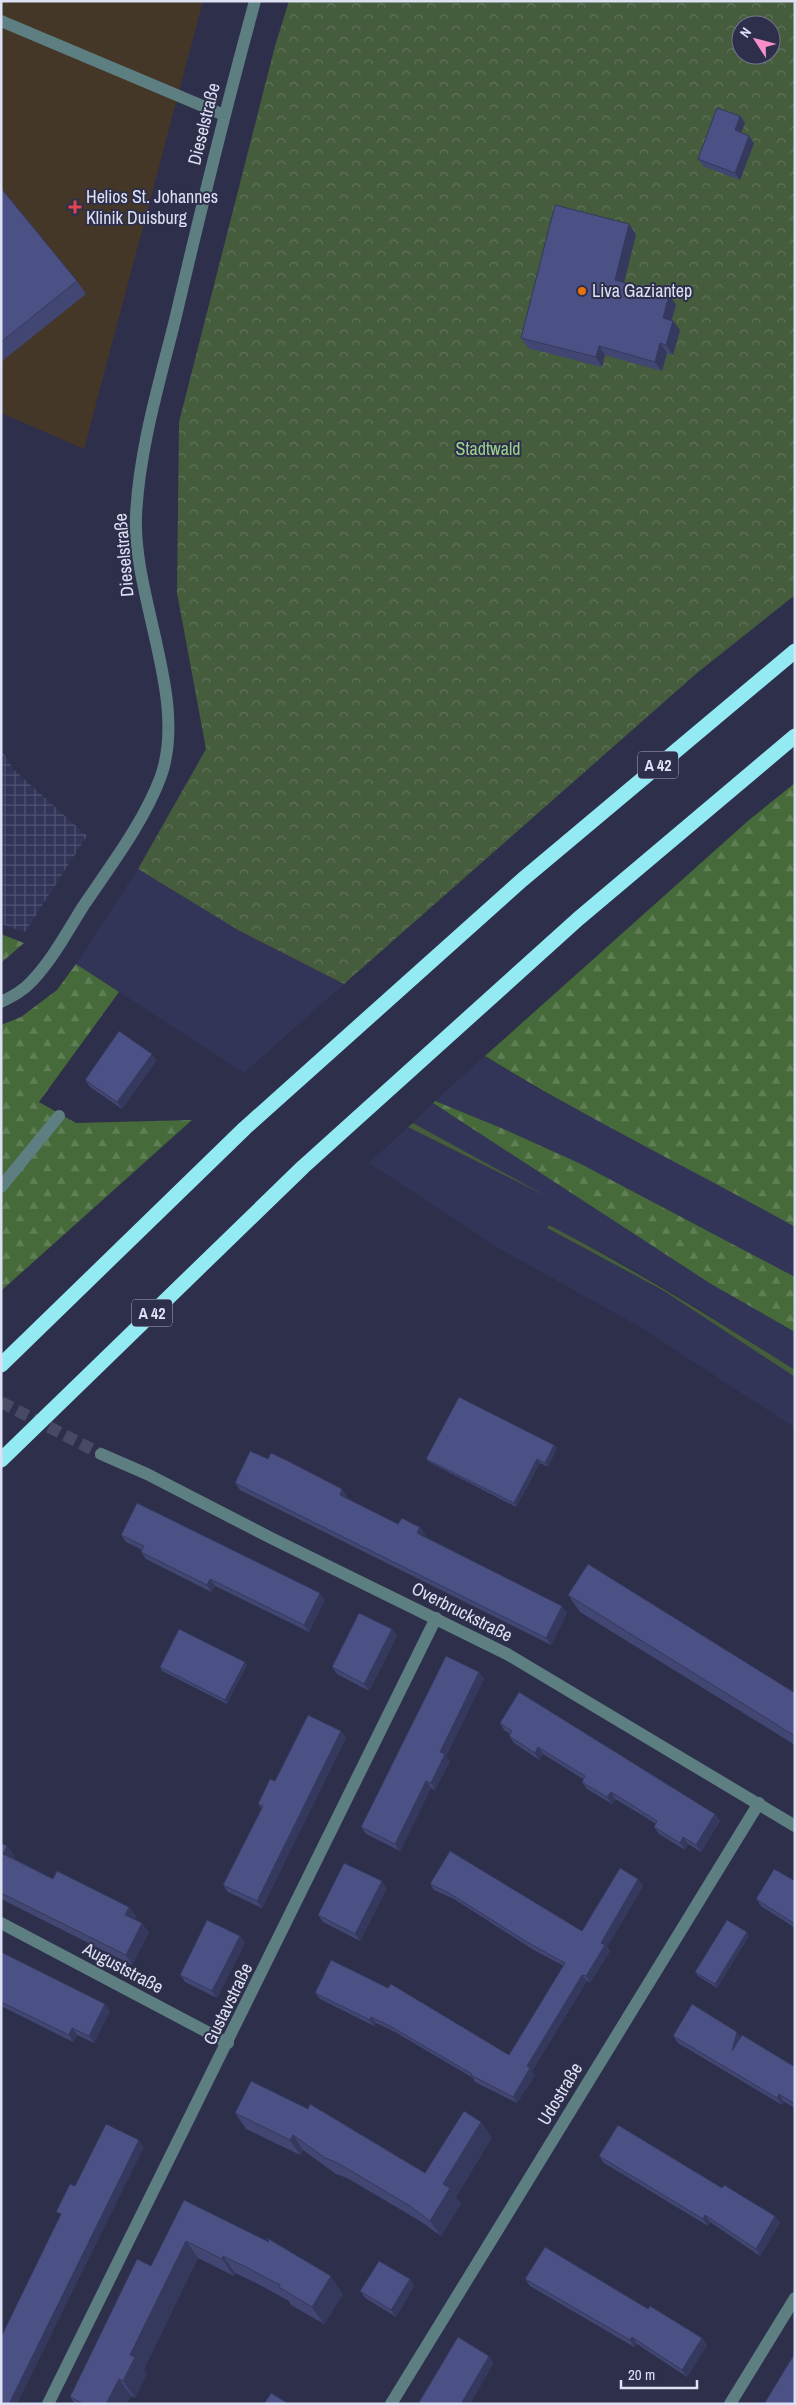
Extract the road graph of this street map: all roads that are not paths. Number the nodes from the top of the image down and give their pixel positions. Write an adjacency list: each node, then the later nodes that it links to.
1 (255, 1): 3 (street, Dieselstraße)
2 (1, 21): 3 (street)
3 (224, 115): 6 (street, Dieselstraße)
4 (795, 652): 9 (highway, A 42)
5 (795, 736): 11 (highway, A 42)
6 (1, 1002)
7 (59, 1116): 8 (street)
8 (1, 1187)
9 (1, 1365)
10 (101, 1454): 12 (street, Overbruckstraße)
11 (1, 1460)
12 (436, 1618): 13 (street, Overbruckstraße); 16 (street, Gustavstraße)
13 (759, 1803): 14 (street, Overbruckstraße); 19 (street, Udostraße)
14 (795, 1826)
15 (1, 1923): 16 (street, Auguststraße)
16 (228, 2043): 18 (street, Gustavstraße)
17 (795, 2298): 20 (street)
18 (48, 2404)
19 (391, 2404)
20 (730, 2404)

